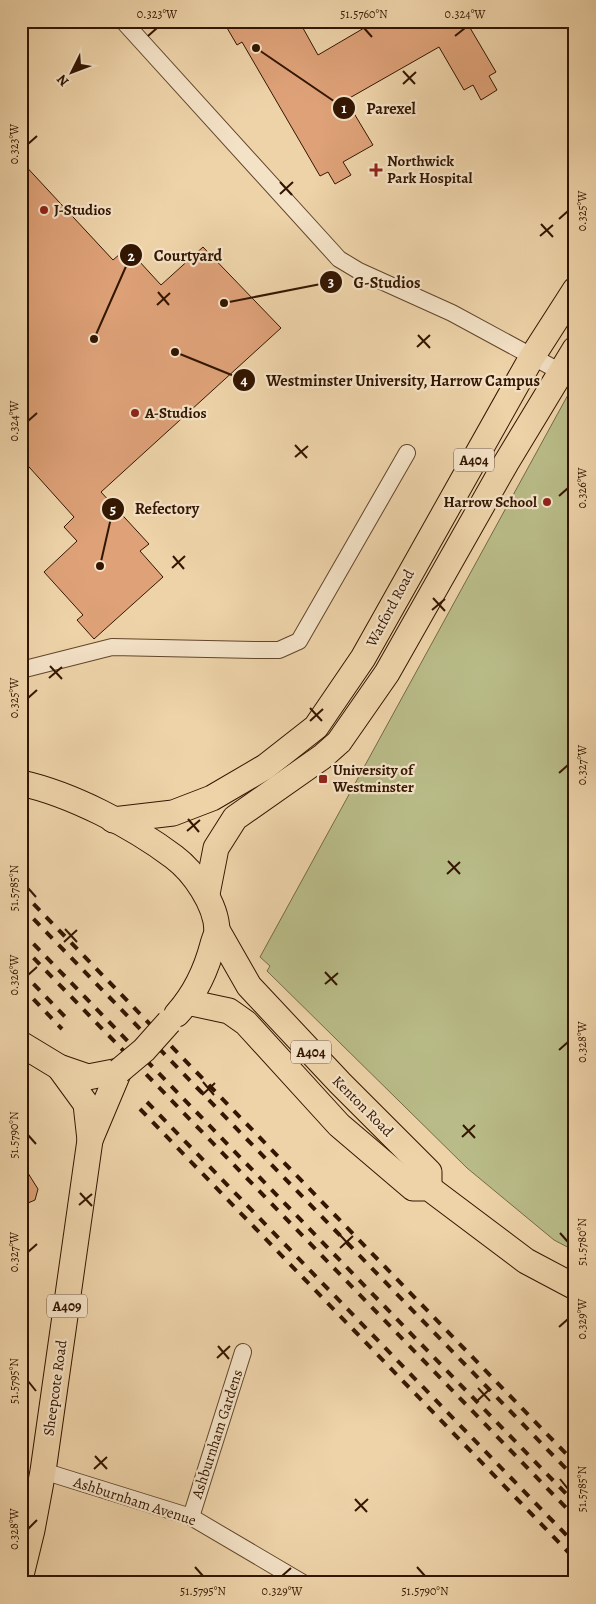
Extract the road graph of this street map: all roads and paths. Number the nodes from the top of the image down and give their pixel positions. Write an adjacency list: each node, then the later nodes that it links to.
1 (123, 21): 4 (street)
2 (575, 290): 4 (main road, Watford Road / A404)
3 (575, 349): 5 (main road, Watford Road / A404)
4 (532, 356): 5 (street); 9 (main road, Watford Road / A404)
5 (560, 371): 10 (main road, Watford Road / A404)
6 (407, 453): 7 (street)
7 (21, 670)
8 (21, 782): 9 (main road)
9 (113, 820): 10 (main road)
10 (207, 894): 11 (main road, Kenton Road)
11 (217, 930): 12 (main road); 17 (main road, Kenton Road / A404)
12 (187, 1002): 15 (main road, bridge); 17 (main road, Kenton Road / A404)
13 (21, 1044): 14 (main road)
14 (59, 1067): 15 (main road); 16 (main road, Sheepcote Road / A409)
15 (119, 1071): 16 (main road, Sheepcote Road / A409)
16 (90, 1140): 20 (main road, Sheepcote Road / A409)
17 (429, 1188): 18 (main road, Kenton Road / A404)
18 (575, 1287)
19 (243, 1352): 21 (street, Ashburnham Gardens)
20 (43, 1471): 21 (street, Ashburnham Avenue); 22 (main road, Sheepcote Road / A409)
21 (191, 1517): 23 (street, Ashburnham Avenue)
22 (21, 1575)
23 (303, 1583)

